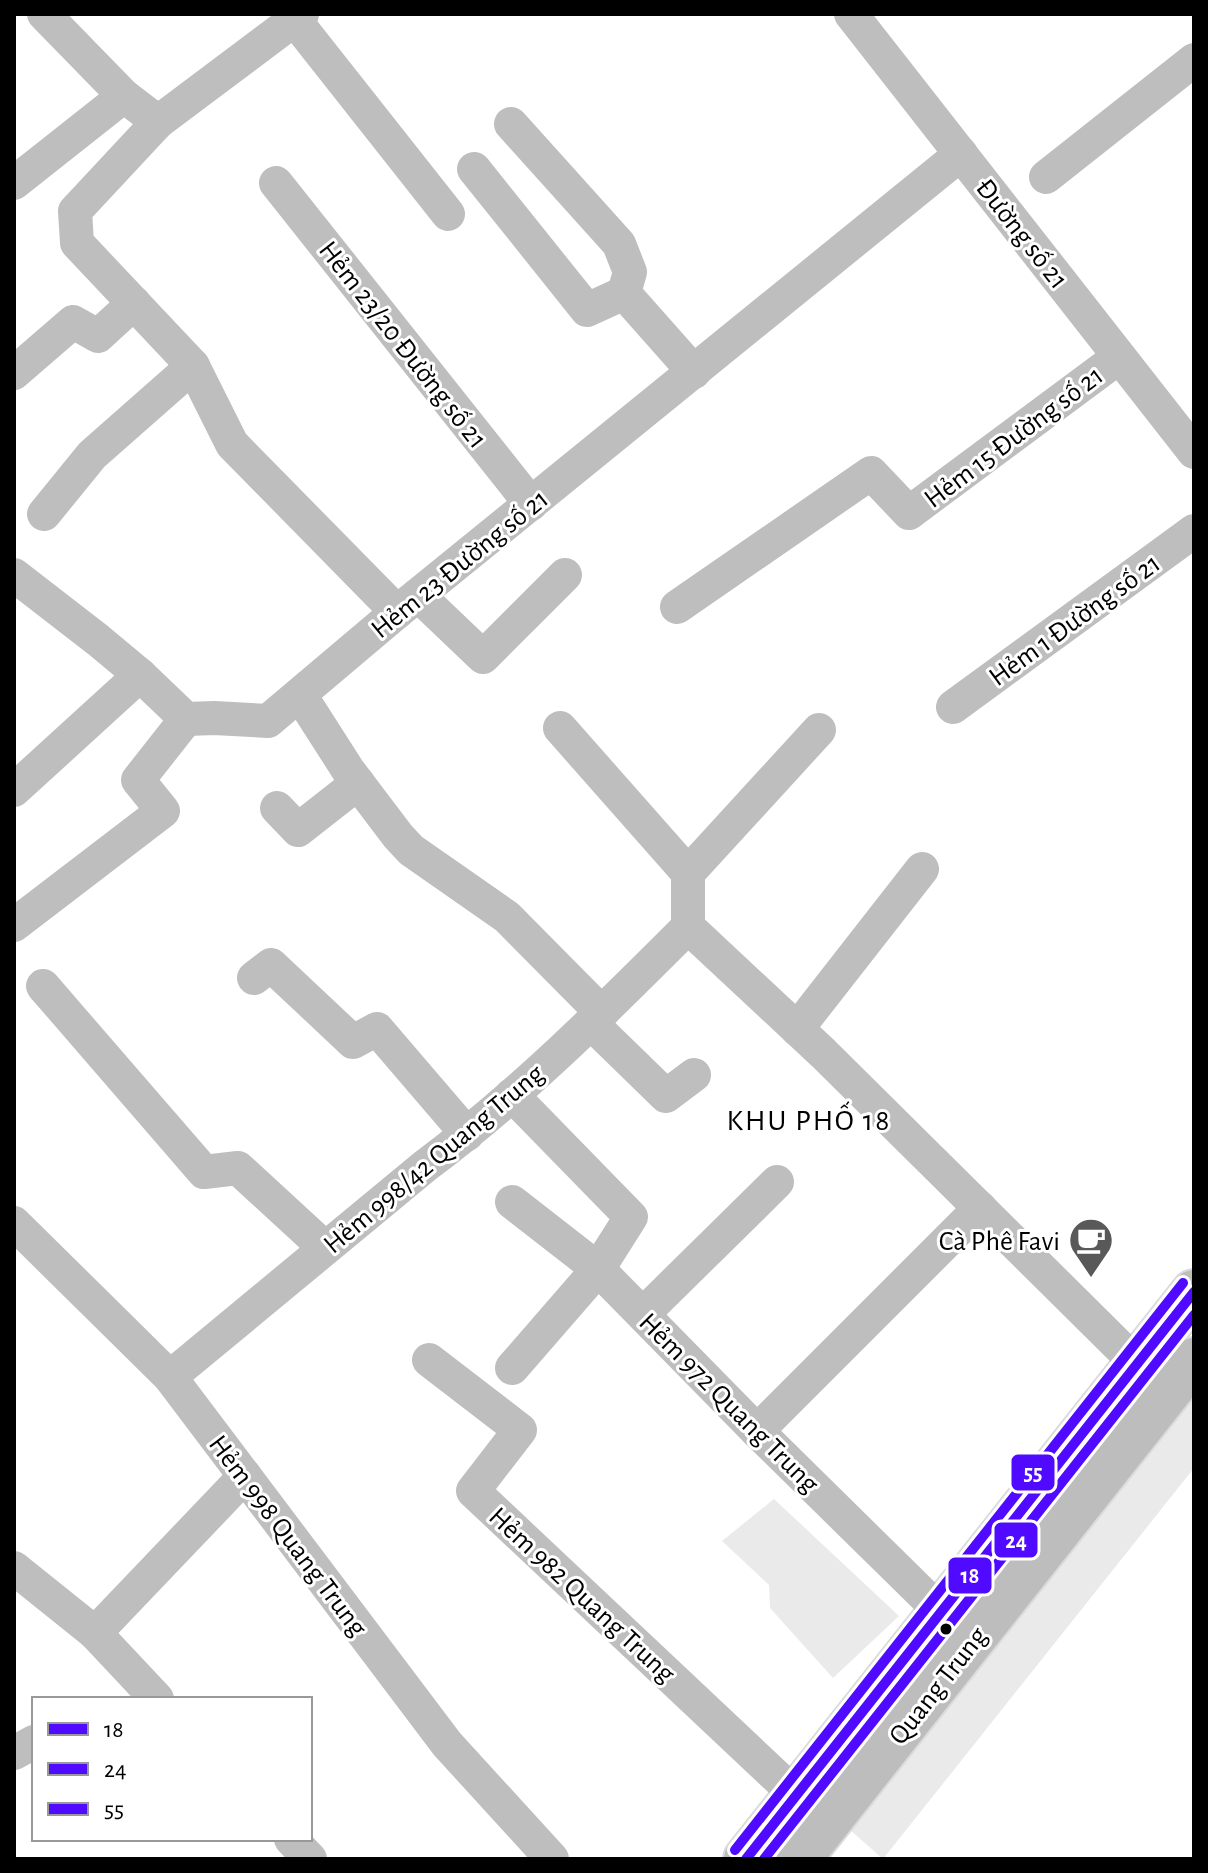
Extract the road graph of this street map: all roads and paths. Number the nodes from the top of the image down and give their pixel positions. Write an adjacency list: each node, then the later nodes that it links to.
1 (44, 14): 5 (street)
2 (851, 14): 8 (street, Đường số 21)
3 (298, 17): 6 (street); 13 (street)
4 (1194, 60): 10 (street)
5 (124, 96): 6 (street); 11 (street)
6 (158, 122): 15 (street)
7 (511, 124): 14 (street)
8 (961, 154): 16 (street, Đường số 21); 19 (street, Hẻm 23 Đường số 21)
9 (474, 169): 14 (street)
10 (1046, 177)
11 (14, 183)
12 (276, 183): 21 (street, Hẻm 23/20 Đường số 21)
13 (448, 214)
14 (624, 293): 19 (street)
15 (134, 303): 17 (street); 18 (street)
16 (1119, 357): 20 (street, Đường số 21); 27 (street, Hẻm 15 Đường số 21)
17 (16, 366)
18 (193, 366): 22 (street); 26 (street)
19 (694, 372): 21 (street, Hẻm 23 Đường số 21)
20 (1194, 452)
21 (531, 504): 26 (street, Hẻm 23 Đường số 21)
22 (44, 514)
23 (1194, 531): 30 (street, Hẻm 1 Đường số 21)
24 (14, 575): 28 (street)
25 (565, 575): 26 (street)
26 (407, 603): 29 (street, Hẻm 23 Đường số 21)
27 (677, 607)
28 (140, 675): 31 (street); 35 (street)
29 (300, 695): 31 (street, Hẻm 23 Đường số 21); 34 (street)
30 (953, 707)
31 (186, 719): 39 (street)
32 (560, 728): 38 (street)
33 (819, 730): 38 (street)
34 (358, 783): 36 (street); 43 (street)
35 (14, 790)
36 (277, 808)
37 (922, 869): 44 (street)
38 (688, 873): 40 (street)
39 (14, 925)
40 (688, 927): 43 (street, Hẻm 998/42 Quang Trung); 44 (street)
41 (254, 978): 47 (street)
42 (43, 986): 52 (street)
43 (596, 1018): 45 (street); 46 (street, Hẻm 998/42 Quang Trung)
44 (797, 1029): 50 (street)
45 (694, 1075)
46 (512, 1095): 47 (street, Hẻm 998/42 Quang Trung); 53 (street)
47 (467, 1134): 52 (street, Hẻm 998/42 Quang Trung)
48 (777, 1182): 55 (street)
49 (512, 1202): 53 (street, Hẻm 972 Quang Trung)
50 (980, 1208): 58 (street); 61 (street)
51 (14, 1223): 60 (street, Hẻm 998 Quang Trung)
52 (325, 1248): 60 (street, Hẻm 998/42 Quang Trung)
53 (598, 1269): 55 (street, Hẻm 972 Quang Trung); 59 (street)
54 (1194, 1292): 58 (main road, Quang Trung)
55 (643, 1314): 61 (street, Hẻm 972 Quang Trung)
56 (429, 1360): 69 (street, Hẻm 982 Quang Trung)
57 (1194, 1360): 74 (main road, Quang Trung)
58 (1137, 1364): 64 (main road, Quang Trung)
59 (512, 1368)
60 (170, 1377): 62 (street, Hẻm 998 Quang Trung)
61 (757, 1431): 64 (street, Hẻm 972 Quang Trung)
62 (245, 1476): 65 (street); 72 (street, Hẻm 998 Quang Trung)
63 (14, 1568): 65 (street)
64 (941, 1612): 69 (main road, Quang Trung)
65 (95, 1633): 66 (street)
66 (140, 1694)
67 (32, 1743): 68 (street)
68 (14, 1753)
69 (796, 1795): 73 (main road, Quang Trung)
70 (293, 1841): 71 (street)
71 (310, 1859)
72 (552, 1859)
73 (746, 1859)
74 (799, 1859)

